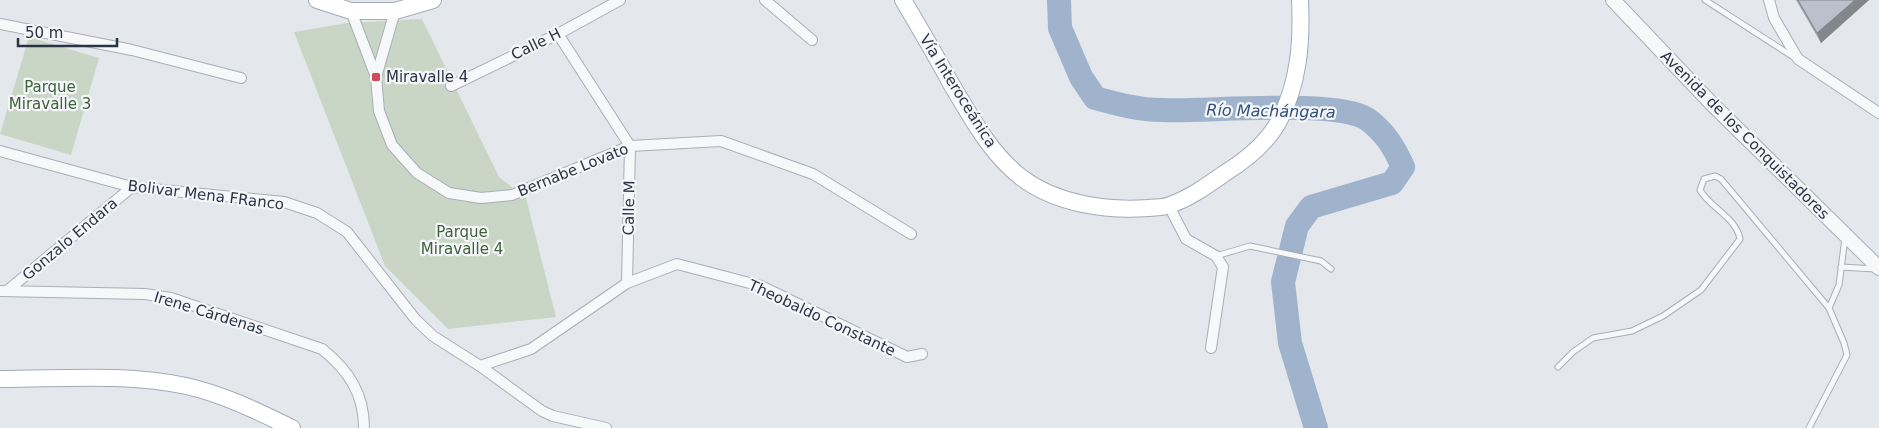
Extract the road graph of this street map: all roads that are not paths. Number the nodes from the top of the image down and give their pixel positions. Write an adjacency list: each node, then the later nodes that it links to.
1 (433, 0): 11 (main road)
2 (620, 0): 13 (street, Calle H)
3 (765, 0): 14 (street)
4 (903, 0): 23 (main road, Vía Interoceánica)
5 (1300, 0): 23 (main road, Vía Interoceánica)
6 (1613, 0): 25 (street, Avenida de los Conquistadores)
7 (1705, 0): 15 (lane)
8 (1769, 0): 15 (street)
9 (320, 1): 10 (main road)
10 (347, 5): 11 (main road); 16 (street, Bernabe Lovato)
11 (395, 11): 16 (street, Bernabe Lovato)
12 (0, 24): 17 (street)
13 (558, 34): 18 (street, Calle H); 20 (street)
14 (812, 40)
15 (1798, 59): 19 (street)
16 (376, 77): 20 (street, Bernabe Lovato)
17 (241, 78)
18 (451, 86)
19 (1879, 113)
20 (630, 146): 24 (street, Bernabe Lovato); 30 (street, Calle M)
21 (0, 151): 22 (street, Bolivar Mena FRanco)
22 (132, 187): 31 (street, Gonzalo Endara); 35 (street, Bolivar Mena FRanco)
23 (1168, 206): 26 (street)
24 (911, 234)
25 (1845, 235): 27 (lane); 29 (street, Avenida de los Conquistadores)
26 (1216, 256): 28 (lane); 33 (street)
27 (1841, 267): 29 (lane); 32 (lane)
28 (1331, 269)
29 (1879, 269)
30 (627, 283): 34 (street, Theobaldo Constante); 35 (street, Theobaldo Constante)
31 (4, 291): 39 (street, Irene Cárdenas)
32 (1830, 308): 36 (lane); 41 (lane)
33 (1211, 348)
34 (922, 354)
35 (480, 366): 40 (street, Bolivar Mena FRanco)
36 (1558, 367)
37 (0, 379): 38 (main road)
38 (292, 428)
39 (364, 428)
40 (606, 428)
41 (1809, 428)

